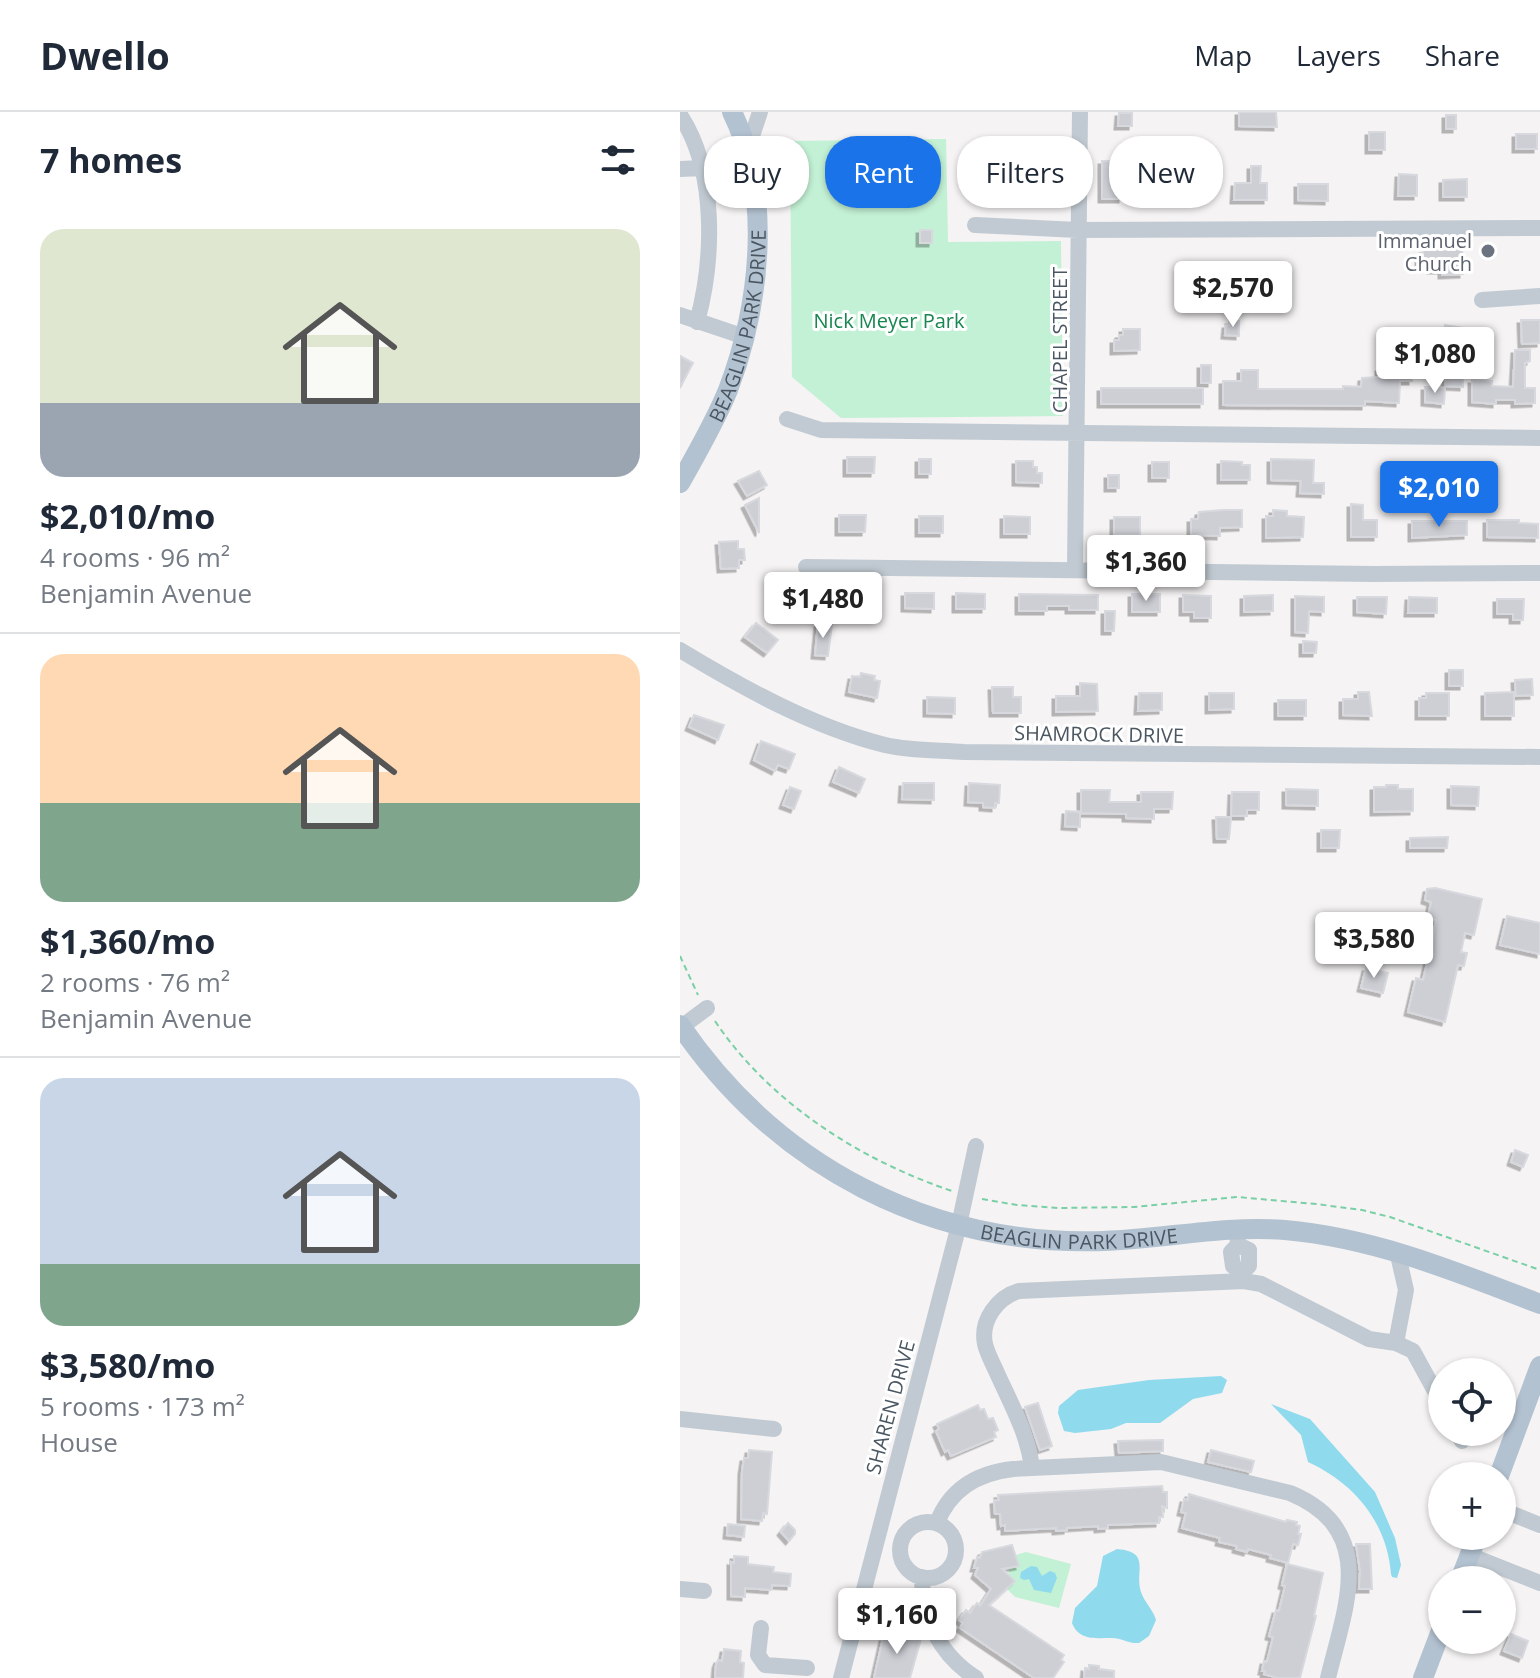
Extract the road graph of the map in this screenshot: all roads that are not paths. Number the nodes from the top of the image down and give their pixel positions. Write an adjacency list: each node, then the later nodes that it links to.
1 (732, 112): 5 (main road, BEAGLIN PARK DRIVE)
2 (760, 112): 6 (street)
3 (1080, 112): 12 (street, CHAPEL STREET)
4 (680, 115): 7 (street)
5 (741, 136)
6 (752, 136)
7 (702, 168): 8 (street); 16 (street)
8 (680, 169)
9 (755, 208): 17 (main road, BEAGLIN PARK DRIVE)
10 (975, 225): 12 (street)
11 (1540, 228): 12 (street)
12 (1078, 230): 19 (street, CHAPEL STREET)
13 (1540, 296): 14 (street)
14 (1482, 300)
15 (680, 315): 16 (street)
16 (697, 322): 17 (street)
17 (745, 337): 21 (main road, BEAGLIN PARK DRIVE)
18 (787, 419): 19 (street)
19 (1079, 433): 20 (street); 23 (street, CHAPEL STREET)
20 (1540, 438)
21 (680, 483)
22 (806, 567): 23 (street)
23 (1075, 569): 24 (street)
24 (1540, 573)
25 (680, 650): 26 (street, SHAMROCK DRIVE)
26 (1540, 757)
27 (707, 1008): 28 (street)
28 (680, 1027): 30 (main road, BEAGLIN PARK DRIVE)
29 (976, 1146): 30 (street, SHAREN DRIVE)
30 (959, 1225): 31 (main road, BEAGLIN PARK DRIVE); 45 (street, SHAREN DRIVE)
31 (1237, 1237): 32 (main road, BEAGLIN PARK DRIVE); 33 (street)
32 (1397, 1251): 34 (main road, BEAGLIN PARK DRIVE); 35 (street)
33 (1243, 1276): 35 (street); 41 (street)
34 (1540, 1304)
35 (1396, 1343): 37 (street)
36 (1540, 1366): 40 (main road)
37 (1428, 1378)
38 (680, 1419): 39 (street)
39 (774, 1429)
40 (1504, 1462)
41 (1032, 1468): 43 (street); 57 (street)
42 (1516, 1516): 44 (street)
43 (937, 1523): 46 (street); 48 (street)
44 (1540, 1525)
45 (877, 1538): 46 (street); 55 (street, SHAREN DRIVE)
46 (901, 1543): 48 (street)
47 (1480, 1550): 49 (street)
48 (922, 1577): 56 (street)
49 (1540, 1583)
50 (680, 1589): 51 (street)
51 (704, 1591)
52 (761, 1628): 54 (street)
53 (1432, 1654): 58 (main road)
54 (807, 1668)
55 (841, 1678)
56 (976, 1678)
57 (1328, 1678)
58 (1423, 1678)

